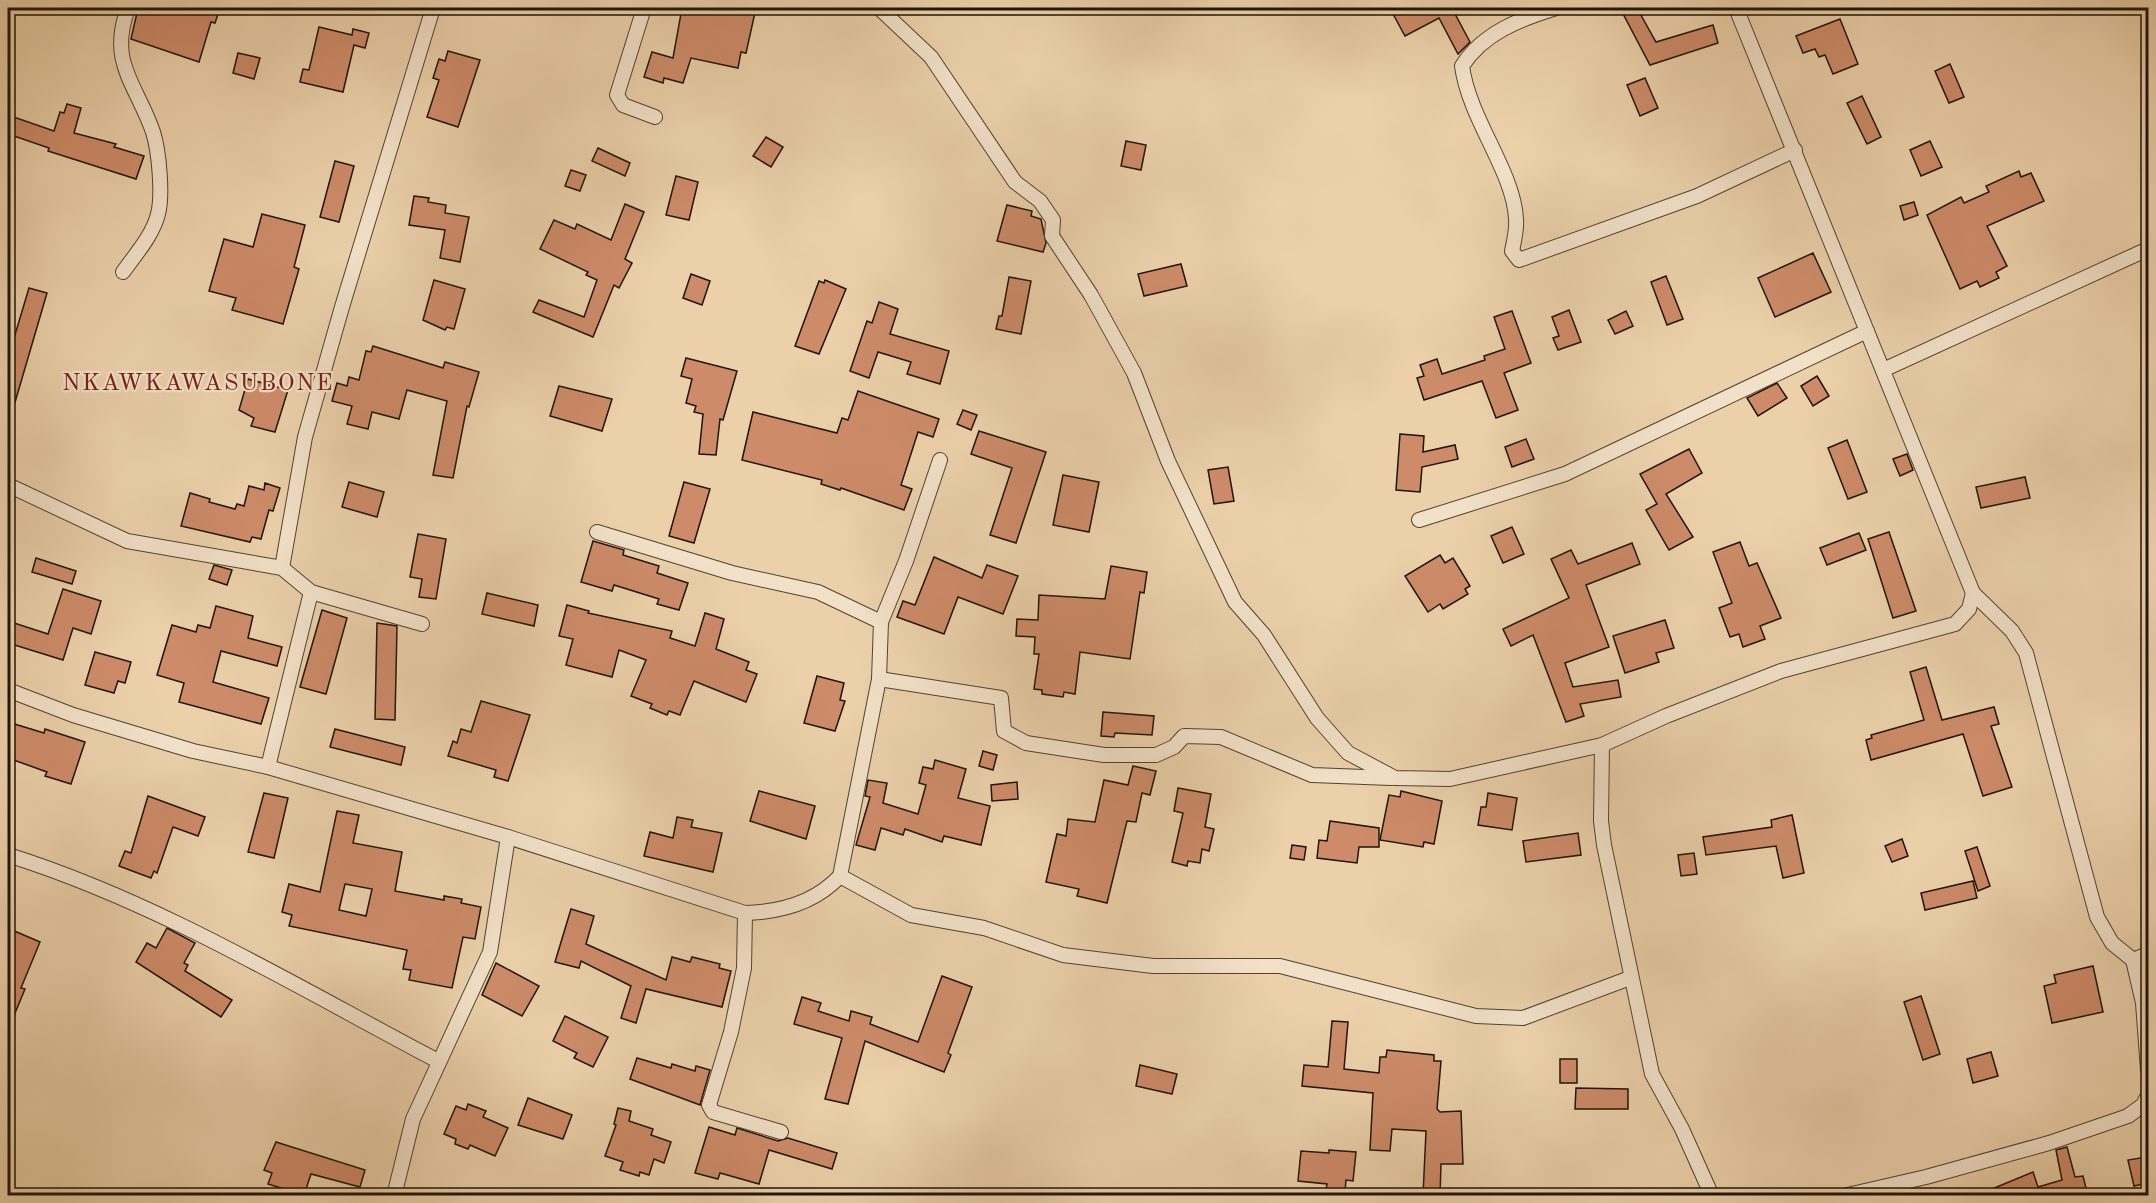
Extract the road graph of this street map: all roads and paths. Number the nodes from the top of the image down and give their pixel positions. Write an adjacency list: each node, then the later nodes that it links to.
1 (128, 8): 10 (street)
2 (433, 8): 17 (street)
3 (644, 8): 7 (street)
4 (879, 8): 26 (street)
5 (1556, 8): 8 (street)
6 (1736, 8): 8 (street)
7 (655, 117)
8 (1795, 150): 11 (street)
9 (2148, 249): 12 (street)
10 (123, 272)
11 (1868, 331): 12 (street); 15 (street)
12 (1883, 370): 19 (street)
13 (940, 460): 20 (street)
14 (8, 485): 17 (street)
15 (1419, 520)
16 (597, 532): 20 (street)
17 (282, 568): 18 (street)
18 (311, 592): 21 (street); 25 (street)
19 (1973, 593): 24 (street); 32 (street)
20 (881, 622): 22 (street)
21 (422, 624)
22 (879, 679): 26 (street); 29 (street)
23 (8, 690): 25 (street)
24 (1602, 745): 26 (street); 33 (street)
25 (268, 767): 27 (street)
26 (1395, 778)
27 (508, 837): 30 (street); 34 (street)
28 (8, 855): 34 (street)
29 (840, 876): 30 (street); 33 (street)
30 (745, 913): 37 (street)
31 (2148, 954): 32 (street)
32 (2133, 960): 35 (street)
33 (1630, 978): 39 (street)
34 (438, 1061): 38 (street)
35 (2148, 1070)
36 (2148, 1095): 40 (street)
37 (781, 1132)
38 (394, 1196)
39 (1712, 1196)
40 (1844, 1196)

